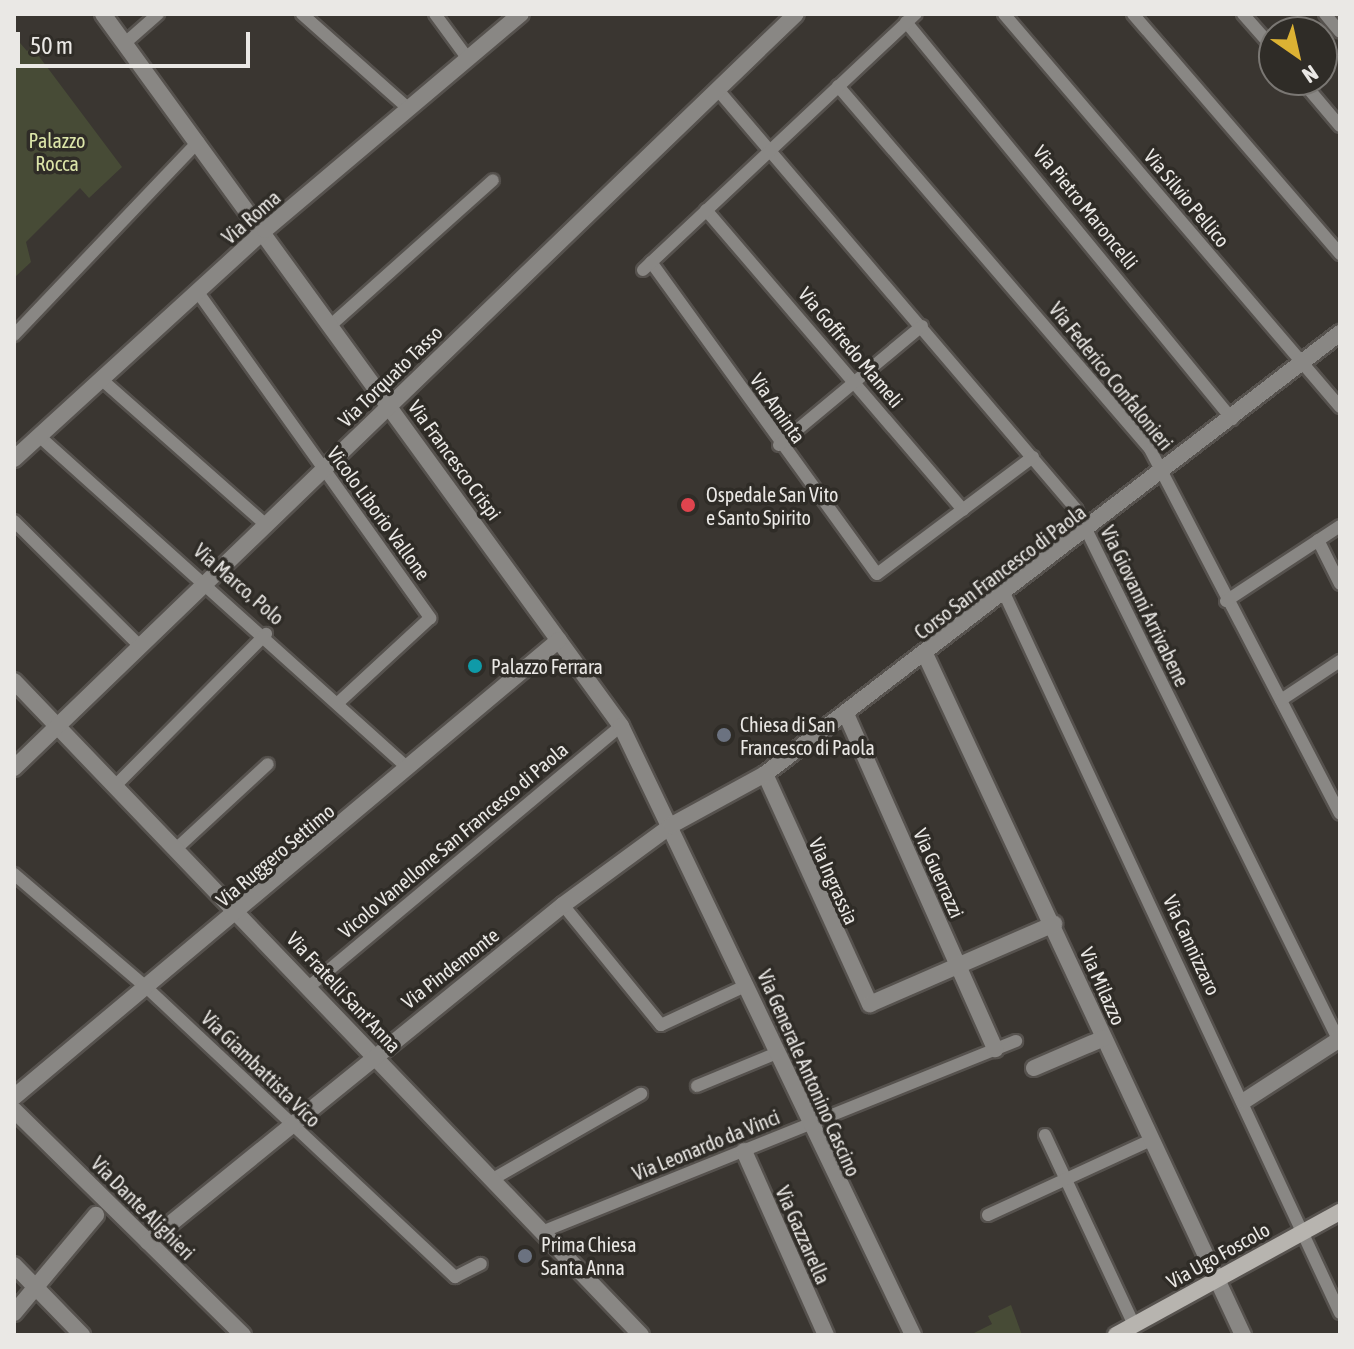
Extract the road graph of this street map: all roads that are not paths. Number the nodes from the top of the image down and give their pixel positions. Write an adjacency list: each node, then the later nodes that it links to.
1 (103, 14): 14 (street, Via Francesco Crispi)
2 (158, 14): 14 (lane)
3 (302, 14): 19 (lane)
4 (435, 14): 15 (lane)
5 (521, 14): 15 (street, Via Roma)
6 (796, 14): 17 (street, Via Torquato Tasso)
7 (1004, 14): 32 (lane, Via Silvio Pellico)
8 (1133, 14): 26 (lane)
9 (1243, 14): 12 (lane)
10 (1325, 14): 13 (lane)
11 (911, 18): 16 (lane); 37 (lane, Via Pietro Maroncelli)
12 (1258, 31)
13 (1340, 32)
14 (125, 43): 21 (street, Via Francesco Crispi)
15 (468, 59): 19 (street, Via Roma)
16 (838, 86): 22 (lane); 43 (lane, Via Federico Confalonieri)
17 (717, 89): 22 (lane, Via Giovanni Arrivabene); 35 (street, Via Torquato Tasso)
18 (1315, 96): 20 (lane)
19 (409, 109): 25 (street, Via Roma)
20 (1340, 126)
21 (198, 142): 25 (street, Via Francesco Crispi); 31 (lane)
22 (770, 149): 24 (lane); 29 (lane, Via Giovanni Arrivabene)
23 (493, 180): 28 (lane)
24 (706, 210): 34 (lane, Via Goffredo Mameli); 39 (lane, Via Aminta)
25 (265, 230): 27 (street, Via Roma); 28 (street, Via Francesco Crispi)
26 (1340, 254)
27 (197, 291): 33 (street, Via Roma); 42 (lane, Vicolo Liborio Vallone)
28 (331, 325): 35 (street, Via Francesco Crispi)
29 (922, 326): 34 (lane); 40 (lane, Via Giovanni Arrivabene)
30 (1340, 333): 32 (street, Corso San Francesco di Paola)
31 (14, 335)
32 (1301, 362): 36 (lane, Via Silvio Pellico); 37 (street, Corso San Francesco di Paola)
33 (101, 379): 38 (street, Via Roma); 46 (lane)
34 (854, 383): 39 (lane); 44 (lane, Via Goffredo Mameli)
35 (390, 404): 42 (street, Via Torquato Tasso); 55 (street, Via Francesco Crispi)
36 (1340, 407)
37 (1232, 419): 43 (street, Corso San Francesco di Paola)
38 (39, 436): 41 (street, Via Roma); 50 (lane, Via Marco, Polo)
39 (779, 445): 44 (lane, Via Aminta)
40 (1033, 457): 44 (lane); 48 (lane, Via Giovanni Arrivabene)
41 (14, 459)
42 (322, 469): 46 (street, Via Torquato Tasso); 61 (lane, Vicolo Liborio Vallone)
43 (1162, 474): 48 (street, Corso San Francesco di Paola); 53 (lane, Via Federico Confalonieri)
44 (963, 510)
45 (14, 521): 56 (lane)
46 (265, 524): 50 (street, Via Torquato Tasso)
47 (1340, 526): 49 (lane)
48 (1086, 533): 52 (street, Corso San Francesco di Paola); 83 (lane, Via Giovanni Arrivabene)
49 (1318, 540): 51 (lane); 53 (lane)
50 (206, 581): 54 (lane, Via Marco, Polo); 56 (street, Via Torquato Tasso)
51 (1340, 584)
52 (1005, 595): 57 (street, Corso San Francesco di Paola); 91 (lane, Via Cannizzaro)
53 (1226, 601): 60 (lane, Via Federico Confalonieri)
54 (266, 634): 61 (lane, Via Marco, Polo); 69 (lane)
55 (559, 640): 64 (street, Via Francesco Crispi); 67 (street, Via Ruggero Settimo)
56 (140, 646): 63 (street, Via Torquato Tasso)
57 (925, 654): 62 (street, Corso San Francesco di Paola); 76 (street, Via Milazzo)
58 (1340, 661): 60 (lane)
59 (14, 681): 63 (street, Via Fratelli Sant'Anna)
60 (1281, 700): 70 (lane, Via Federico Confalonieri)
61 (339, 702): 67 (lane, Via Marco, Polo)
62 (846, 714): 68 (street, Corso San Francesco di Paola); 77 (street, Via Guerrazzi)
63 (58, 725): 66 (street, Via Torquato Tasso); 69 (street, Via Fratelli Sant'Anna)
64 (621, 726): 71 (street, Via Francesco Crispi); 78 (lane, Vicolo Vanellone San Francesco di Paola)
65 (268, 764): 72 (lane)
66 (14, 768)
67 (408, 768): 75 (street, Via Ruggero Settimo)
68 (765, 774): 71 (street, Corso San Francesco di Paola); 77 (street, Via Ingrassia)
69 (116, 785): 72 (street, Via Fratelli Sant'Anna)
70 (1340, 814)
71 (672, 825): 74 (street, Via Pindemonte); 79 (street, Via Generale Antonino Cascino)
72 (178, 847): 75 (street, Via Fratelli Sant'Anna)
73 (14, 874): 80 (lane, Via Giambattista Vico)
74 (563, 905): 79 (lane); 85 (street, Via Pindemonte)
75 (240, 911): 78 (street, Via Fratelli Sant'Anna); 80 (street, Via Ruggero Settimo)
76 (1054, 924): 77 (street); 81 (street, Via Milazzo)
77 (959, 965): 84 (street, Via Guerrazzi)
78 (311, 985): 85 (street, Via Fratelli Sant'Anna)
79 (747, 985): 86 (street, Via Generale Antonino Cascino)
80 (146, 987): 90 (street, Via Ruggero Settimo); 93 (lane, Via Giambattista Vico)
81 (1104, 1038): 87 (street); 96 (street, Via Milazzo)
82 (1016, 1041): 84 (lane, Via Leonardo da Vinci)
83 (1339, 1041): 91 (street)
84 (995, 1049): 94 (lane, Via Leonardo da Vinci)
85 (374, 1053): 93 (street, Via Pindemonte); 98 (street, Via Fratelli Sant'Anna)
86 (777, 1053): 88 (lane); 94 (street, Via Generale Antonino Cascino)
87 (1034, 1068)
88 (697, 1086)
89 (641, 1094): 98 (lane)
90 (14, 1097)
91 (1244, 1101): 103 (lane, Via Cannizzaro)
92 (14, 1110): 105 (street, Via Dante Alighieri)
93 (288, 1123): 105 (street, Via Pindemonte); 106 (lane, Via Giambattista Vico)
94 (808, 1125): 97 (lane, Via Leonardo da Vinci); 117 (street, Via Generale Antonino Cascino)
95 (1045, 1135): 99 (lane)
96 (1149, 1141): 99 (lane); 108 (street, Via Milazzo)
97 (744, 1151): 104 (lane, Via Leonardo da Vinci); 116 (street, Via Gazzarella)
98 (493, 1179): 104 (street, Via Fratelli Sant'Anna)
99 (1066, 1180): 102 (lane); 112 (lane)
100 (1340, 1212): 103 (street, Via Ugo Foscolo)
101 (96, 1215): 109 (street)
102 (988, 1215)
103 (1305, 1230): 108 (street, Via Ugo Foscolo); 111 (lane, Via Cannizzaro)
104 (544, 1231): 115 (street, Via Fratelli Sant'Anna)
105 (148, 1242): 114 (street, Via Dante Alighieri)
106 (481, 1264)
107 (14, 1265): 109 (street)
108 (1215, 1280): 112 (street, Via Ugo Foscolo); 119 (street, Via Milazzo)
109 (35, 1287): 110 (street); 113 (street)
110 (14, 1313)
111 (1340, 1313)
112 (1134, 1325): 118 (street, Via Ugo Foscolo)
113 (82, 1335)
114 (243, 1335)
115 (641, 1335)
116 (826, 1335)
117 (913, 1335)
118 (1116, 1335)
119 (1243, 1335)

